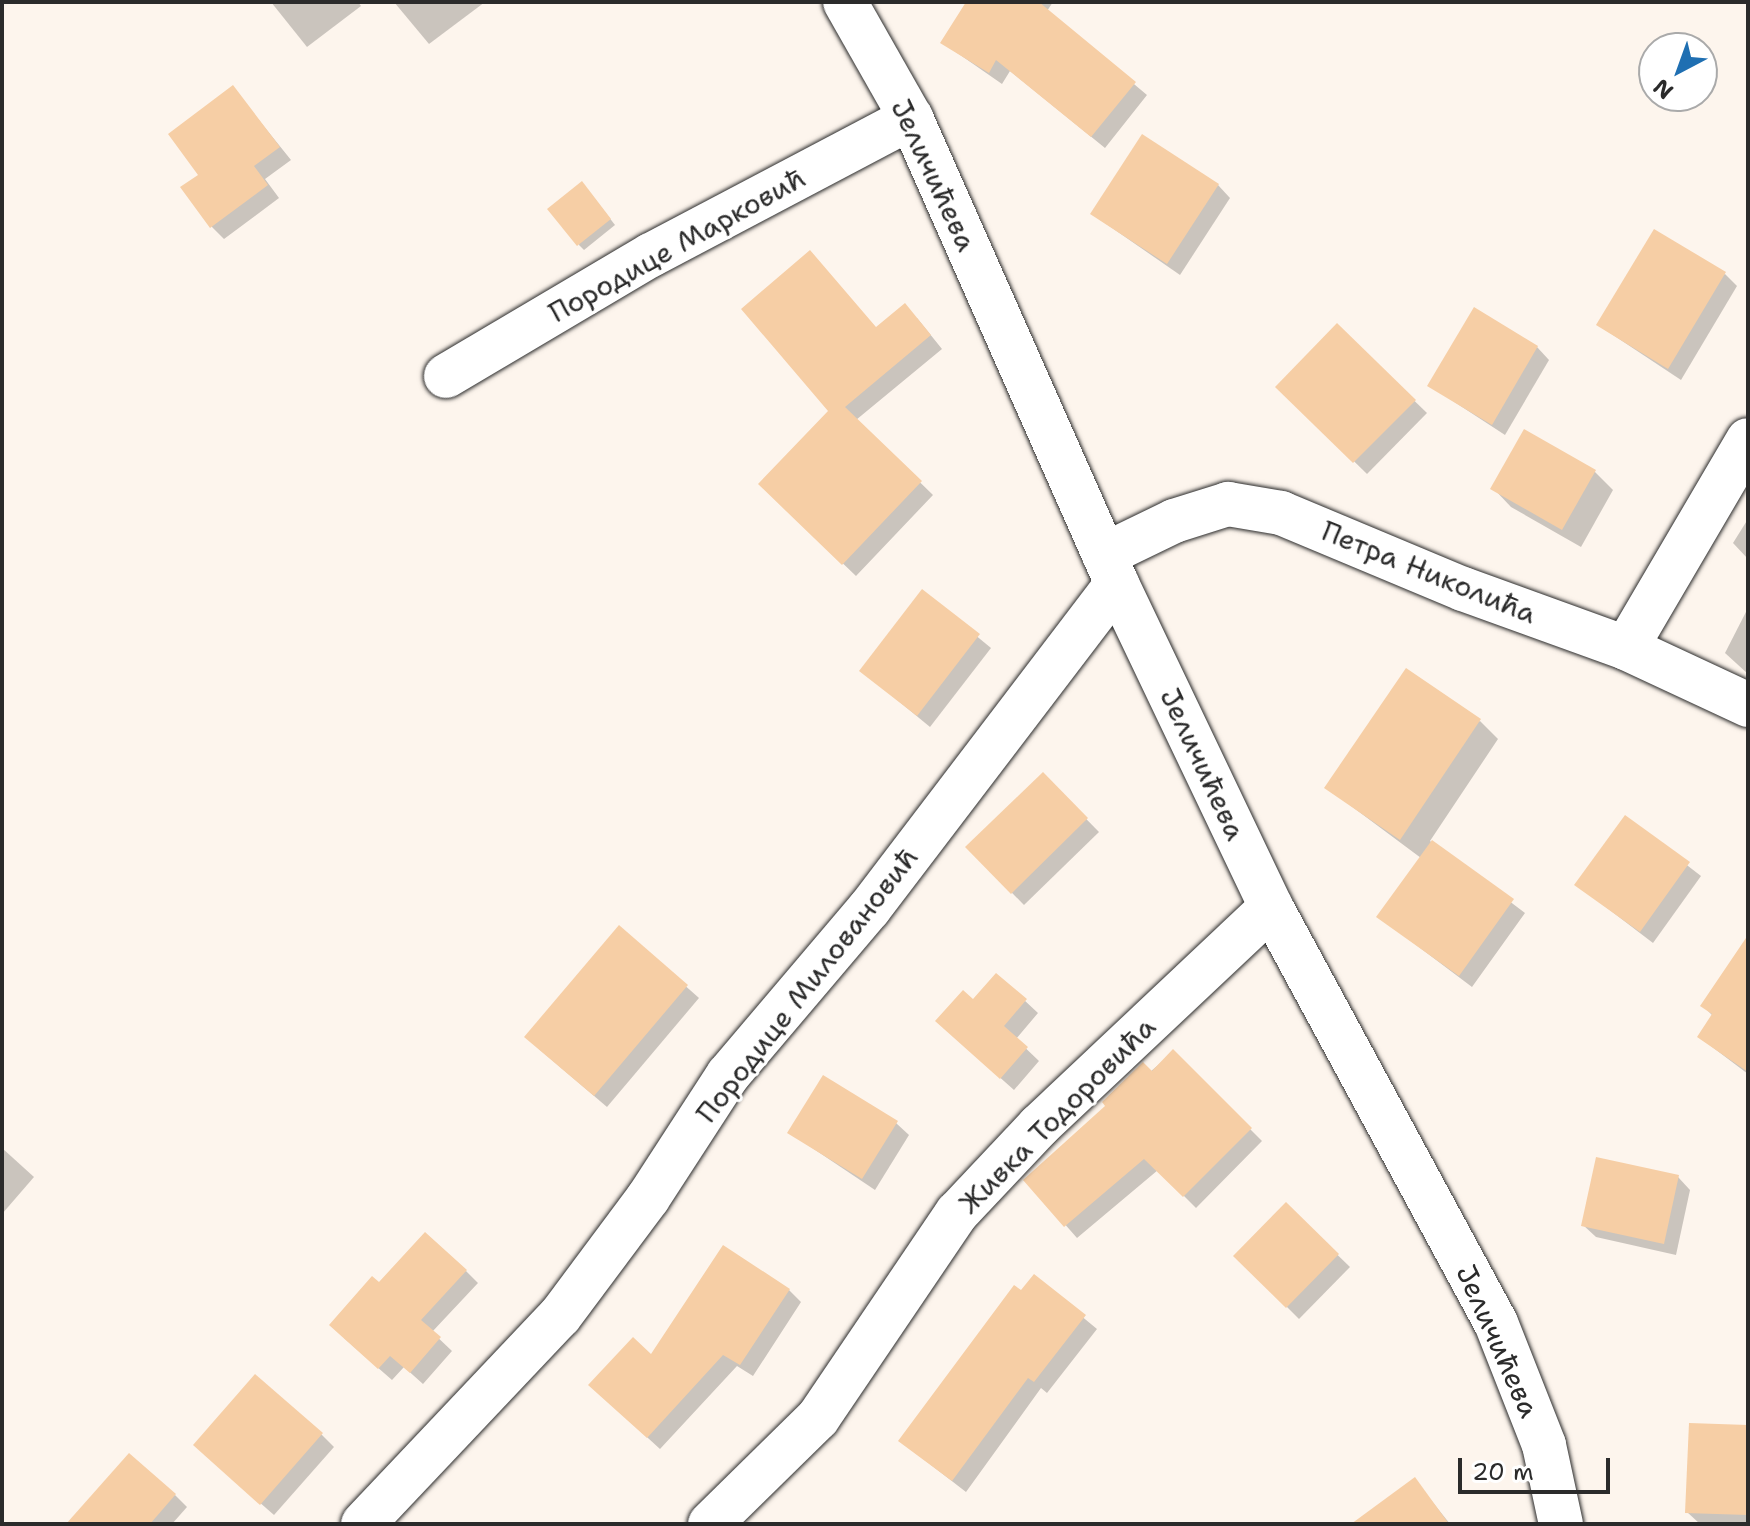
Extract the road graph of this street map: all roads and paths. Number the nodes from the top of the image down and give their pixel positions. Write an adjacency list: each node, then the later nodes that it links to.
1 (845, 2): 2 (street, Јеличићева)
2 (911, 118): 3 (street, Породице Марковић); 5 (street, Јеличићева)
3 (446, 376)
4 (1748, 440): 6 (street)
5 (1111, 569): 6 (street, Петра Николића); 8 (street, Јеличићева); 9 (street, Породице Миловановић)
6 (1626, 648): 7 (street, Петра Николића)
7 (1748, 705)
8 (1271, 907): 10 (street, Живка Тодоровића); 11 (street, Јеличићева)
9 (363, 1524)
10 (710, 1524)
11 (1561, 1524)

